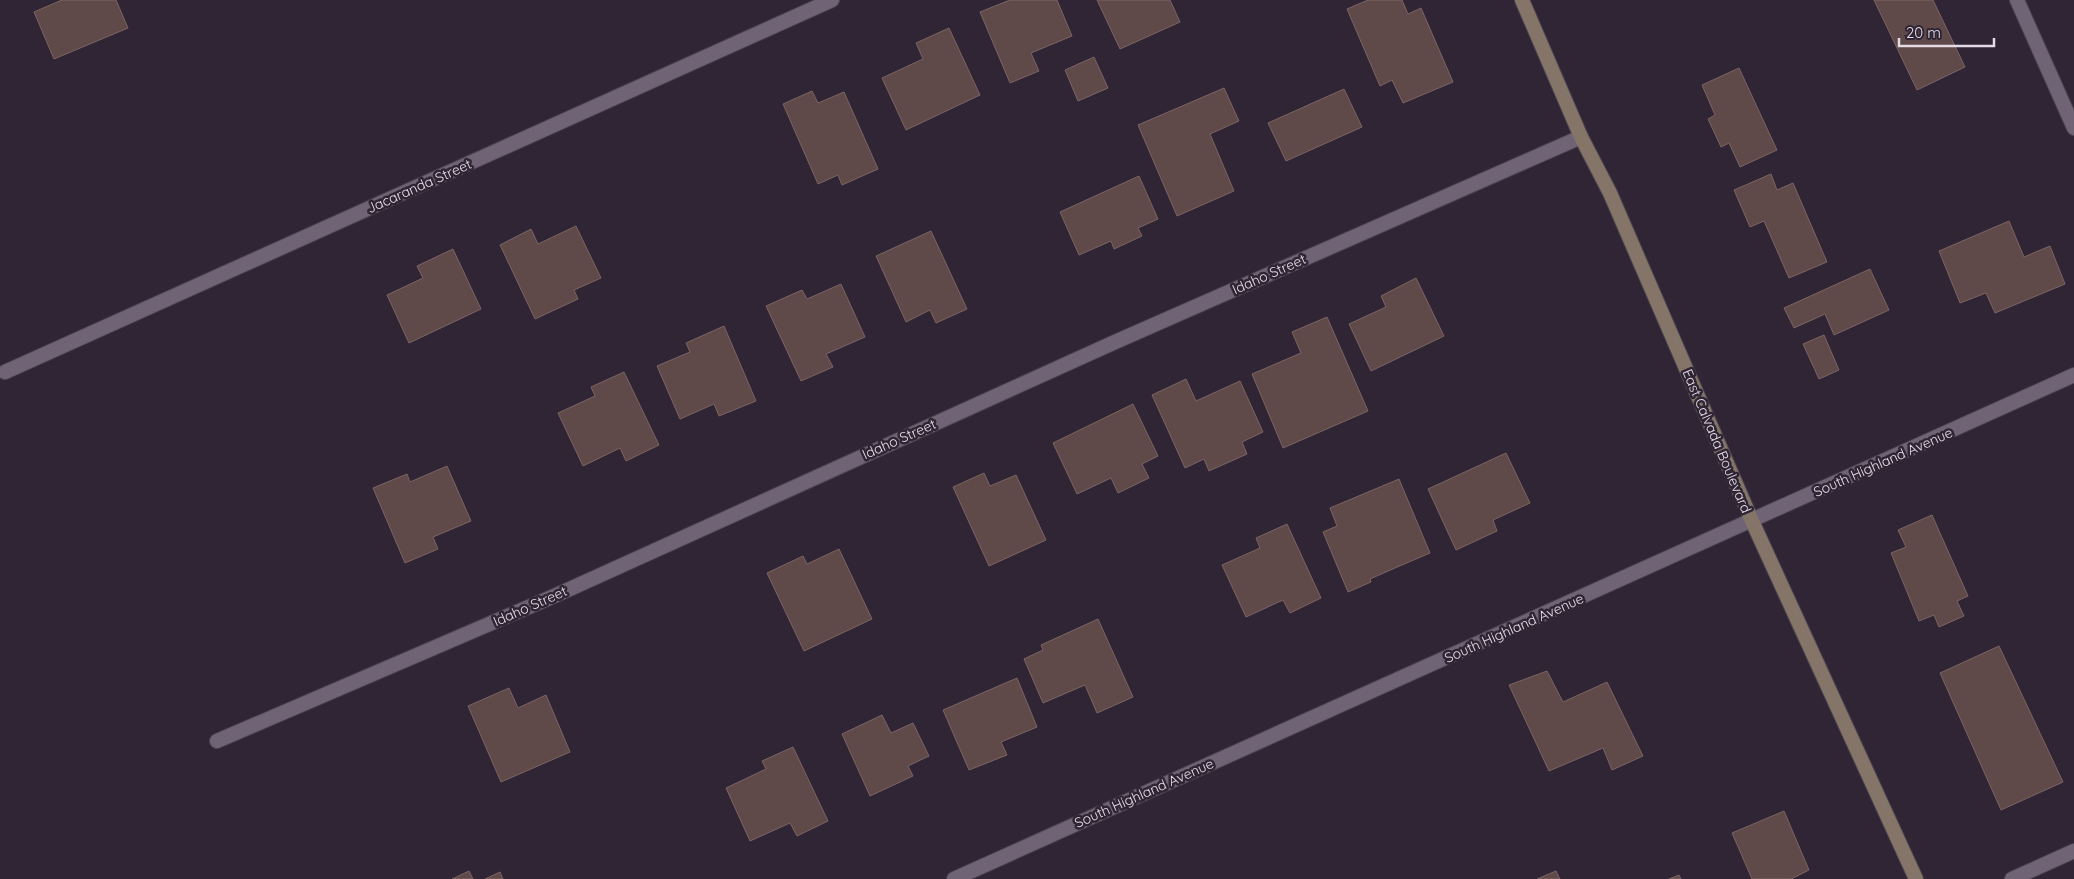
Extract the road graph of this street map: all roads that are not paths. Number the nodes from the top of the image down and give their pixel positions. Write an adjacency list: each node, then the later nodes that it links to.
1 (832, 0): 6 (street, Jacaranda Street)
2 (1522, 0): 5 (main road, East Calvada Boulevard)
3 (2017, 0): 4 (street)
4 (2074, 128)
5 (1581, 137): 8 (main road, East Calvada Boulevard); 9 (street, Idaho Street)
6 (5, 372)
7 (2074, 375): 8 (street, South Highland Avenue)
8 (1752, 521): 11 (street, South Highland Avenue); 12 (main road, East Calvada Boulevard)
9 (217, 741)
10 (2074, 851): 13 (street)
11 (954, 879)
12 (1916, 879)
13 (2012, 879)

